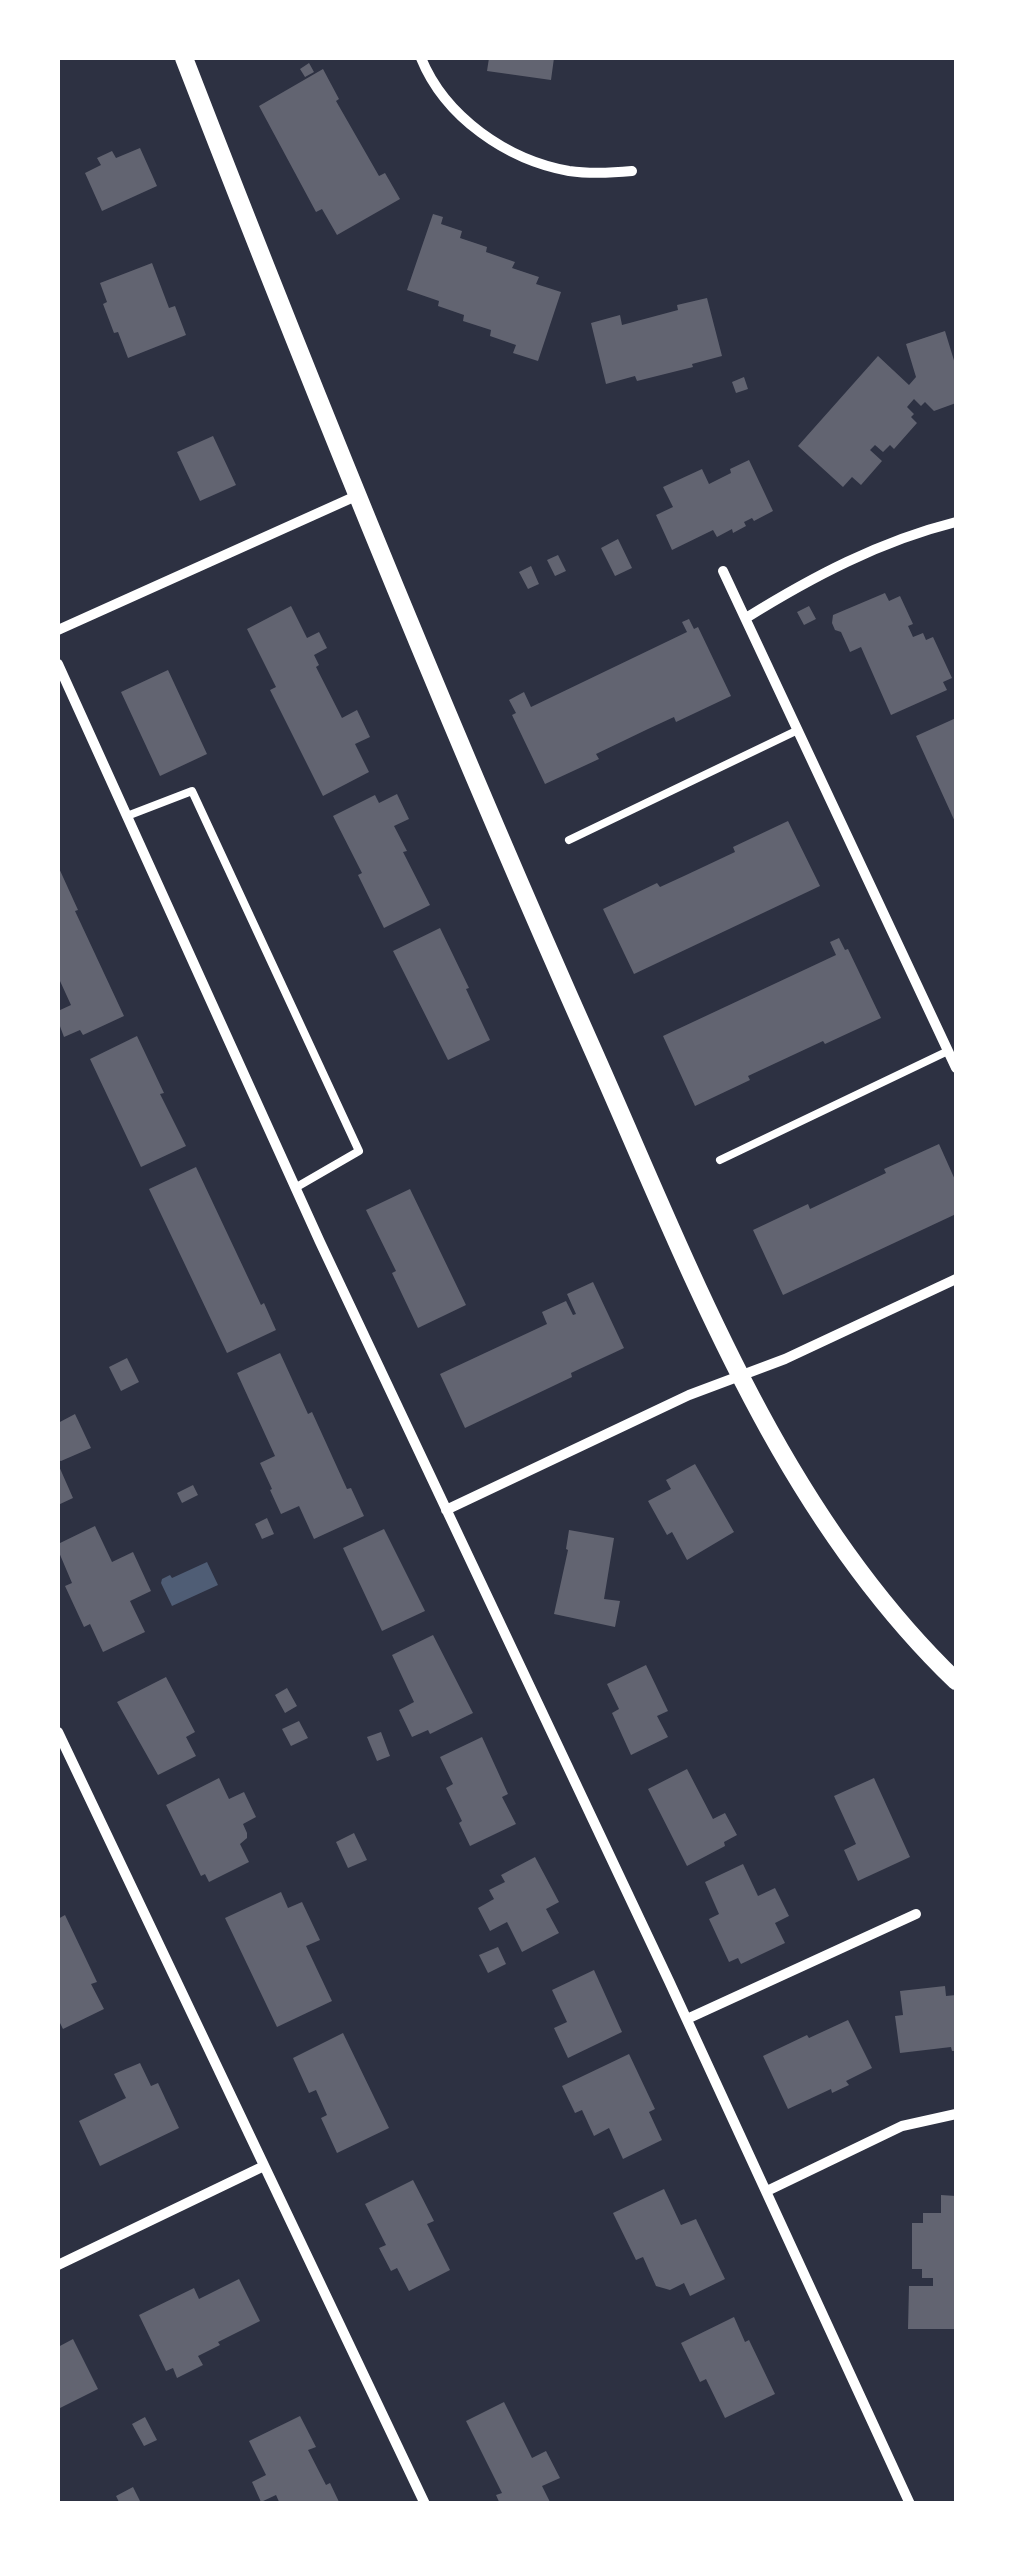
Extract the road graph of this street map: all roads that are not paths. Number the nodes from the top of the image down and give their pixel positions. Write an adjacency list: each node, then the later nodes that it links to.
1 (184, 58): 4 (street)
2 (420, 58): 3 (street)
3 (632, 171)
4 (356, 496): 8 (street); 18 (street)
5 (956, 522): 7 (street)
6 (723, 571): 7 (street)
7 (746, 618): 10 (street)
8 (58, 630)
9 (58, 664): 11 (street)
10 (798, 730): 12 (lane); 13 (street)
11 (127, 816): 16 (street); 16 (lane)
12 (570, 840)
13 (948, 1051): 14 (street); 15 (lane)
14 (956, 1068)
15 (720, 1160)
16 (295, 1188): 19 (street)
17 (956, 1279): 18 (street)
18 (741, 1376): 19 (street); 20 (street)
19 (446, 1510): 23 (street)
20 (956, 1681)
21 (58, 1732): 25 (street)
22 (916, 1914): 23 (street)
23 (687, 2019): 26 (street)
24 (956, 2114): 26 (street)
25 (264, 2166): 27 (street); 28 (street)
26 (767, 2191): 29 (street)
27 (58, 2265)
28 (425, 2504)
29 (910, 2504)

